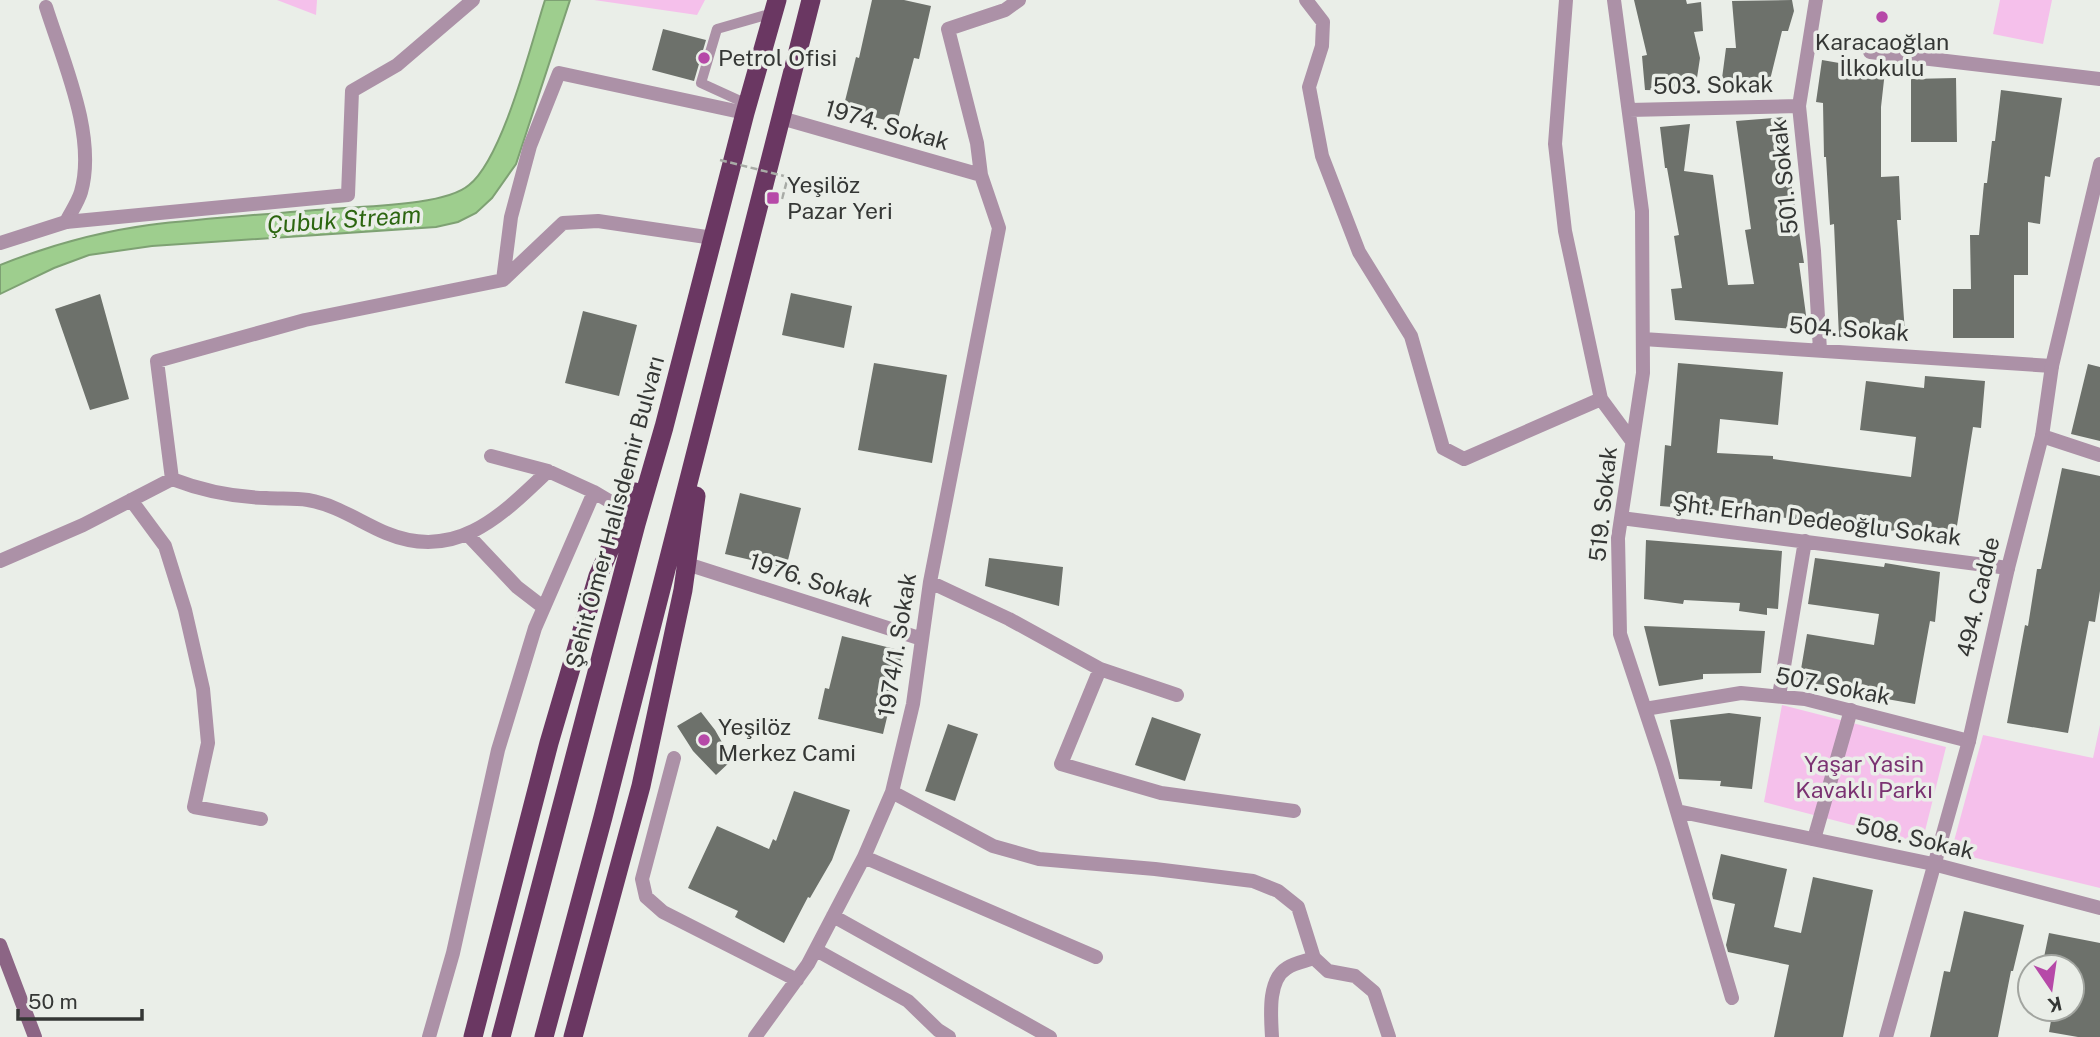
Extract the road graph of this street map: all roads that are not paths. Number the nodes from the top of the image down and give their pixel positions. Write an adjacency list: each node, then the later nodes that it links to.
1 (473, 0): 18 (street)
2 (811, 0): 15 (highway)
3 (1019, 0): 17 (street)
4 (1306, 0): 25 (street)
5 (1566, 0): 25 (street)
6 (1614, 0): 14 (street, 519. Sokak)
7 (1816, 0): 12 (street, 501. Sokak)
8 (44, 2): 18 (street)
9 (775, 7): 13 (highway, Şehit Ömer Halisdemir Bulvarı); 13 (lane)
10 (1870, 52): 11 (street)
11 (2100, 79)
12 (1799, 106): 14 (street, 503. Sokak); 23 (street, 501. Sokak)
13 (746, 108): 19 (highway, Şehit Ömer Halisdemir Bulvarı); 21 (street)
14 (1629, 110): 22 (street, 519. Sokak)
15 (781, 118): 17 (street, 1974. Sokak); 26 (highway)
16 (2100, 164): 24 (street, 494. Cadde)
17 (981, 175): 43 (street, 1974/1. Sokak)
18 (66, 222): 20 (street)
19 (713, 238): 21 (street); 27 (highway, Şehit Ömer Halisdemir Bulvarı)
20 (0, 243)
21 (503, 280): 33 (street)
22 (1643, 339): 23 (street, 504. Sokak); 29 (street, 519. Sokak)
23 (1821, 350): 24 (street, 504. Sokak)
24 (2052, 366): 28 (street, 494. Cadde)
25 (1601, 399): 29 (street)
26 (707, 411): 41 (highway); 68 (highway)
27 (664, 427): 36 (highway); 72 (highway, Şehit Ömer Halisdemir Bulvarı)
28 (2042, 436): 30 (street); 42 (street, 494. Cadde)
29 (1632, 441): 37 (street, 519. Sokak)
30 (2100, 454)
31 (491, 456): 32 (street)
32 (548, 471): 34 (street); 38 (street)
33 (173, 479): 35 (street); 38 (street)
34 (594, 492): 36 (street); 44 (street)
35 (131, 500): 40 (street); 56 (street)
36 (626, 511): 71 (highway)
37 (1621, 518): 39 (street, Şht. Erhan Dedeoğlu Sokak); 49 (street, 519. Sokak)
38 (467, 534): 44 (street)
39 (1805, 541): 42 (street, Şht. Erhan Dedeoğlu Sokak); 48 (street)
40 (0, 561)
41 (687, 564): 45 (street, 1976. Sokak); 73 (highway)
42 (2008, 568): 51 (street, 494. Cadde)
43 (930, 582): 45 (street, 1974/1. Sokak); 46 (street)
44 (543, 607): 70 (street)
45 (922, 639): 53 (street, 1974/1. Sokak)
46 (1100, 669): 47 (street); 54 (street)
47 (1177, 695)
48 (1779, 696): 49 (street, 507. Sokak); 50 (street, 507. Sokak)
49 (1645, 709): 55 (street, 519. Sokak)
50 (1851, 710): 51 (street, 507. Sokak); 57 (street)
51 (1969, 741): 59 (street, 494. Cadde)
52 (674, 758): 66 (street)
53 (892, 792): 58 (street, 1974/1. Sokak); 65 (street)
54 (1294, 811)
55 (1677, 811): 57 (street, 508. Sokak); 67 (street, 519. Sokak)
56 (261, 819)
57 (1814, 839): 59 (street, 508. Sokak)
58 (864, 856): 61 (street, 1974/1. Sokak); 64 (street)
59 (1933, 864): 60 (street, 508. Sokak); 79 (street, 494. Cadde)
60 (2100, 908)
61 (833, 916): 63 (street, 1974/1. Sokak); 76 (street)
62 (0, 945): 69 (main road)
63 (816, 950): 66 (street, 1974/1. Sokak); 75 (street)
64 (1096, 957)
65 (1314, 958): 77 (street); 78 (street)
66 (797, 980): 74 (street, 1974/1. Sokak)
67 (1732, 998)
68 (545, 1032)
69 (35, 1037)
70 (429, 1037)
71 (472, 1037)
72 (501, 1037)
73 (573, 1037)
74 (755, 1037)
75 (949, 1037)
76 (1050, 1037)
77 (1272, 1037)
78 (1389, 1037)
79 (1886, 1037)

